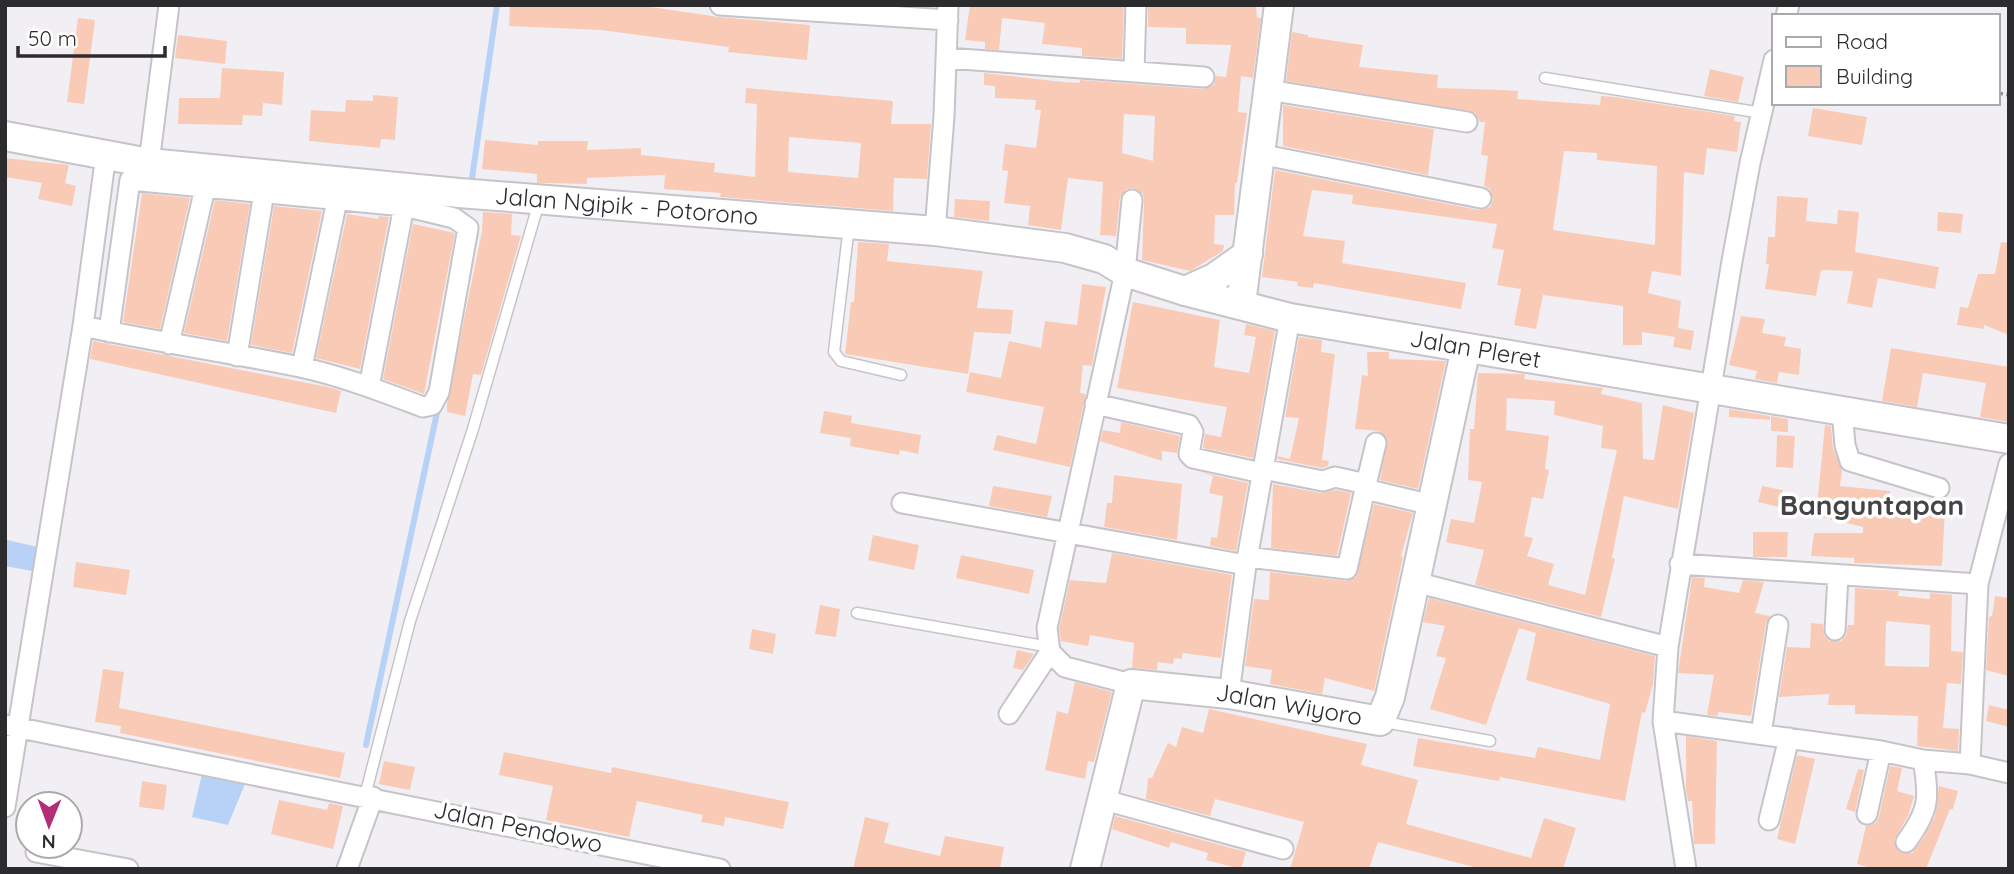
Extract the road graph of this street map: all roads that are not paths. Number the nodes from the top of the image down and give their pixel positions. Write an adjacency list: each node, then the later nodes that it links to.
1 (169, 5): 17 (street)
2 (720, 5): 5 (street)
3 (1136, 5): 8 (street)
4 (1279, 5): 11 (street)
5 (948, 13): 6 (street)
6 (947, 58): 8 (street); 26 (street)
7 (1772, 70): 12 (street)
8 (1134, 71): 9 (street)
9 (1204, 76)
10 (1545, 78): 12 (lane)
11 (1268, 90): 13 (street); 16 (street)
12 (1763, 113): 40 (street)
13 (1467, 122)
14 (5, 136): 15 (street, Jalan Ngipik - Potorono)
15 (106, 154): 17 (street, Jalan Ngipik - Potorono); 32 (street)
16 (1259, 154): 21 (street); 27 (street)
17 (149, 163): 19 (street, Jalan Ngipik - Potorono)
18 (205, 188): 20 (street); 33 (street); 34 (street)
19 (340, 191): 20 (street); 22 (street, Jalan Ngipik - Potorono); 24 (street); 37 (street)
20 (264, 192): 36 (street)
21 (1481, 198)
22 (540, 199): 25 (street, Jalan Ngipik - Potorono); 75 (lane)
23 (1132, 200): 28 (street)
24 (404, 206): 39 (street); 39 (street)
25 (849, 226): 26 (street, Jalan Ngipik - Potorono); 38 (lane)
26 (935, 231): 28 (street, Jalan Ngipik - Potorono)
27 (1248, 254): 29 (street); 30 (street)
28 (1125, 272): 29 (street, Jalan Ngipik - Potorono); 41 (street)
29 (1185, 291): 30 (street, Jalan Ngipik - Potorono)
30 (1241, 304): 31 (street, Jalan Pleret)
31 (1290, 318): 35 (street, Jalan Pleret); 46 (street)
32 (83, 326): 33 (street); 67 (street)
33 (109, 331): 34 (street)
34 (169, 344): 36 (street)
35 (1466, 348): 40 (street, Jalan Pleret); 50 (street, Jalan Wiyoro)
36 (237, 356): 37 (street)
37 (302, 367): 39 (street)
38 (901, 374)
39 (369, 387)
40 (1711, 388): 42 (street, Jalan Pleret); 53 (street)
41 (1095, 404): 46 (street); 51 (street)
42 (1842, 411): 43 (street, Jalan Pleret); 48 (street)
43 (2009, 439)
44 (1376, 443): 47 (street)
45 (2009, 464): 56 (street)
46 (1263, 471): 47 (street); 52 (street)
47 (1365, 486): 50 (street); 52 (street)
48 (1939, 488)
49 (902, 503): 51 (street)
50 (1432, 505): 55 (street, Jalan Wiyoro)
51 (1068, 530): 52 (street); 61 (street)
52 (1247, 561): 63 (street)
53 (1680, 564): 54 (street); 60 (street)
54 (1838, 576): 56 (street); 59 (street)
55 (1415, 582): 60 (street); 65 (street, Jalan Wiyoro)
56 (1978, 584): 73 (street)
57 (857, 613): 61 (lane)
58 (1778, 625): 68 (street)
59 (1835, 630)
60 (1668, 647): 66 (street)
61 (1050, 649): 62 (street); 64 (street)
62 (1130, 684): 63 (street, Jalan Wiyoro); 76 (street)
63 (1229, 694): 65 (street, Jalan Wiyoro)
64 (1009, 714)
65 (1380, 721): 70 (lane)
66 (1663, 721): 68 (street); 87 (street)
67 (12, 727): 75 (street, Jalan Pendowo); 77 (street)
68 (1760, 734): 69 (street)
69 (1789, 738): 71 (street); 79 (street)
70 (1490, 741)
71 (1881, 751): 72 (street); 78 (street)
72 (1923, 760): 73 (street); 80 (street)
73 (1970, 764): 74 (street)
74 (2009, 773)
75 (365, 796): 84 (street); 85 (street, Jalan Pendowo)
76 (1104, 800): 81 (street); 86 (street)
77 (5, 807)
78 (1867, 814)
79 (1769, 820)
80 (1906, 842)
81 (1283, 849)
82 (79, 860): 83 (street)
83 (128, 869)
84 (348, 869)
85 (720, 869)
86 (1085, 869)
87 (1686, 869)

